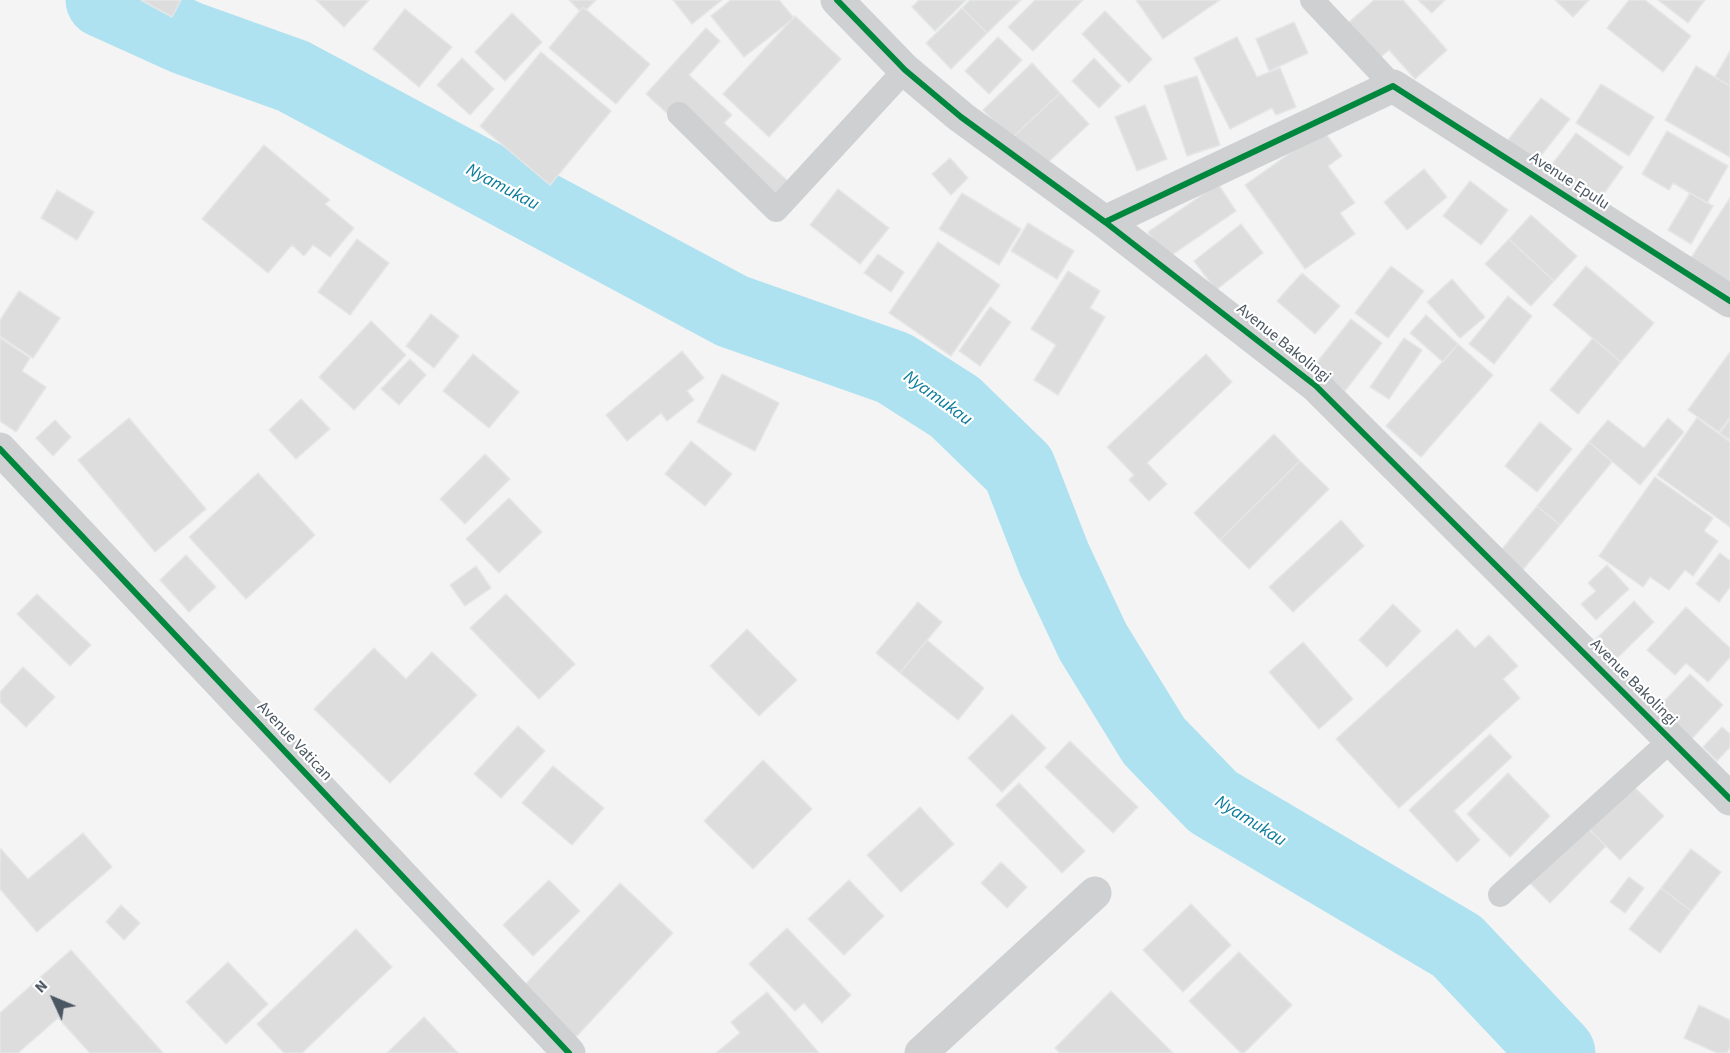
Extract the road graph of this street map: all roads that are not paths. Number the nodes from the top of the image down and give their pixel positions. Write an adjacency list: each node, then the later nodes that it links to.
1 (837, 0): 3 (street, Avenue Bakolingi)
2 (1312, 0): 4 (lane)
3 (905, 70): 5 (lane); 6 (street, Avenue Bakolingi)
4 (1393, 86): 6 (street); 7 (street, Avenue Epulu)
5 (679, 114)
6 (1105, 222): 9 (street, Avenue Bakolingi)
7 (1730, 301)
8 (0, 449): 13 (street, Avenue Vatican)
9 (1671, 740): 10 (street, Avenue Bakolingi); 12 (lane)
10 (1730, 799)
11 (1095, 893): 14 (street)
12 (1500, 895)
13 (569, 1053)
14 (921, 1053)

